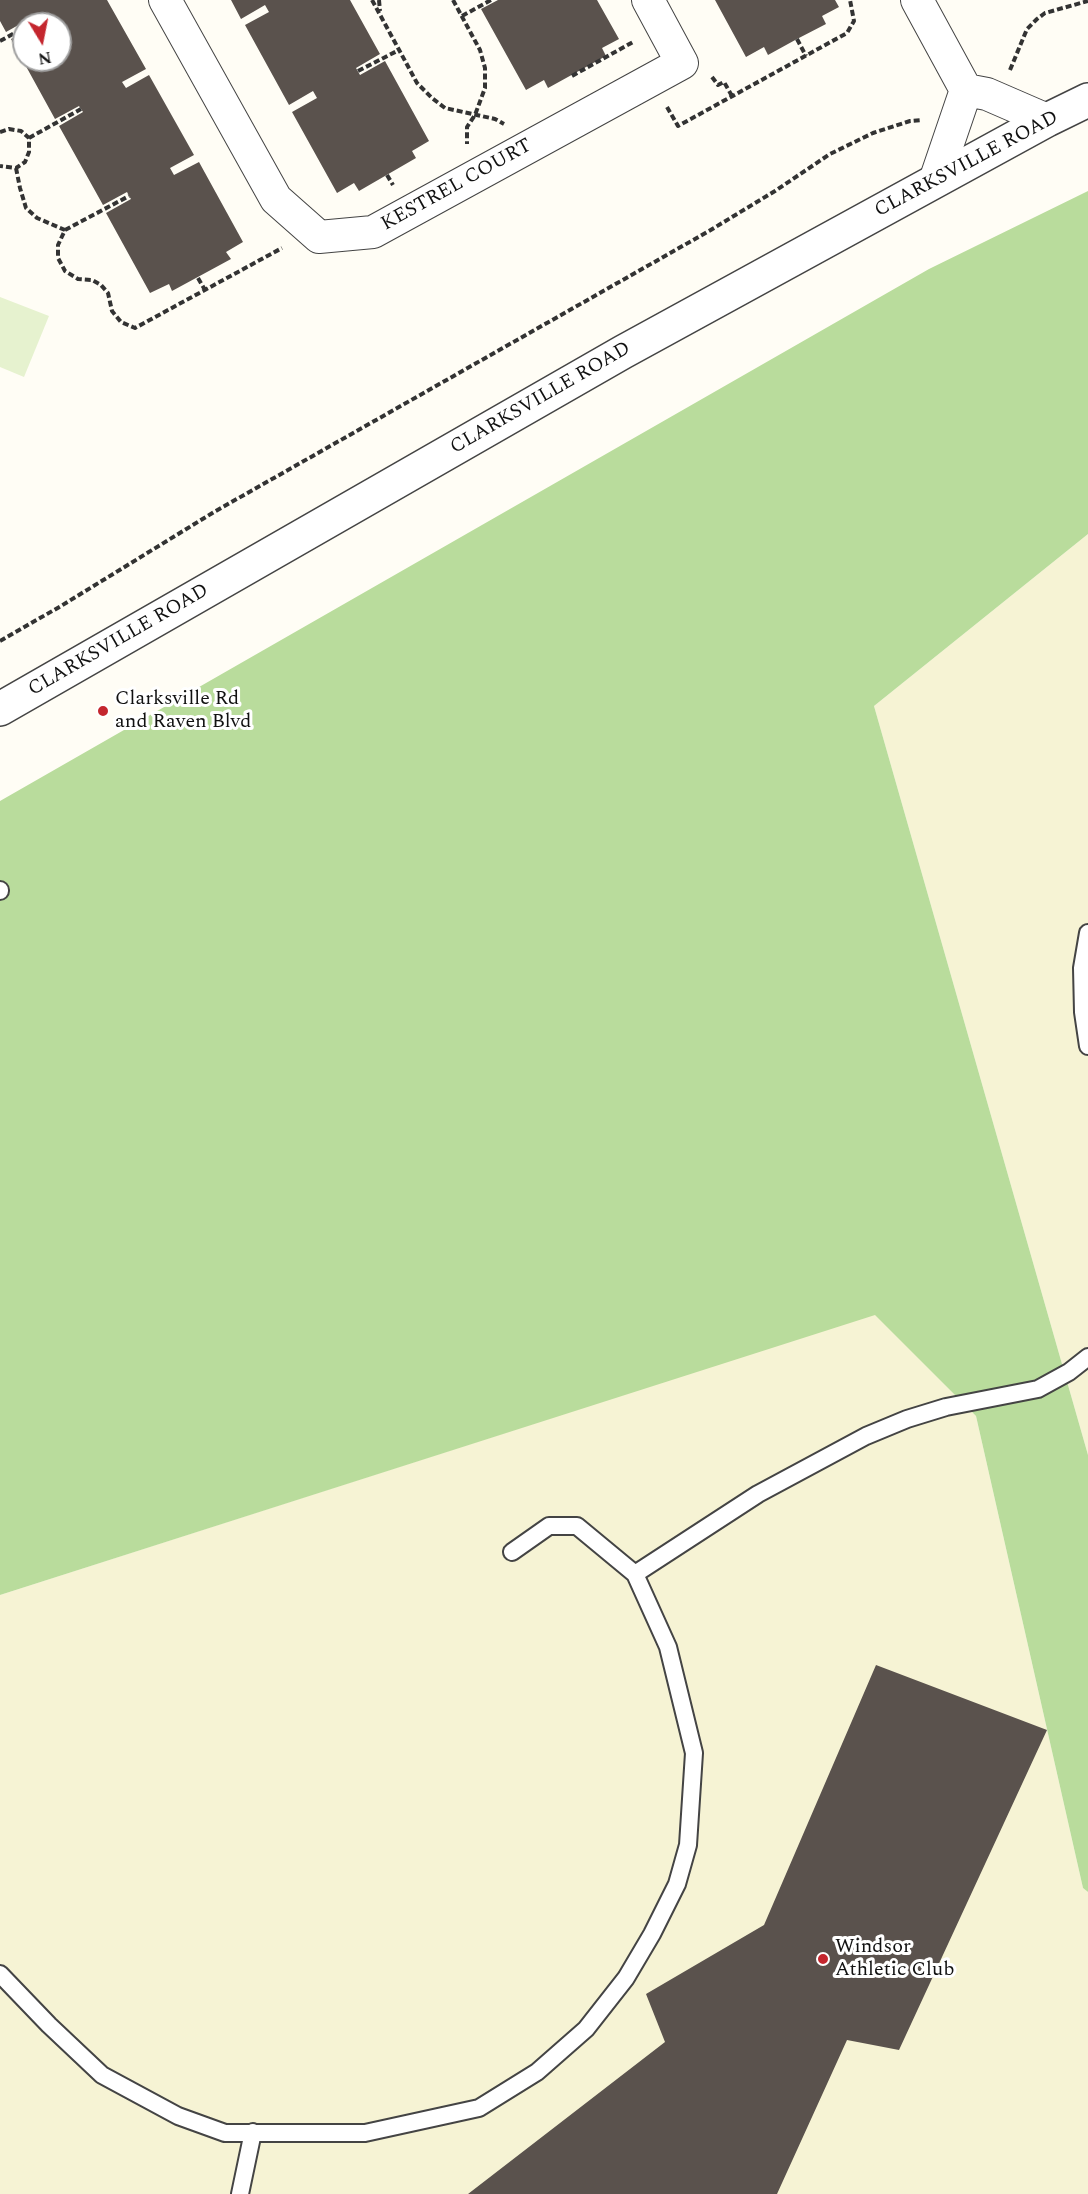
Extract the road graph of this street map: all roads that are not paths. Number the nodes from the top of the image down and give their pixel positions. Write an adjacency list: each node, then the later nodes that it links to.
1 (165, 0): 2 (street, KESTREL COURT)
2 (648, 0)
3 (917, 0): 4 (street)
4 (970, 98): 6 (street); 7 (street)
5 (1088, 100): 6 (street, CLARKSVILLE ROAD)
6 (1047, 120): 7 (street, CLARKSVILLE ROAD)
7 (935, 181): 8 (street, CLARKSVILLE ROAD)
8 (0, 709)
9 (1088, 933): 10 (lane)
10 (1088, 1046)
11 (1088, 1357): 13 (lane)
12 (512, 1552): 13 (lane)
13 (635, 1574): 15 (lane)
14 (0, 1974): 15 (lane)
15 (253, 2132): 16 (lane)
16 (240, 2194)

